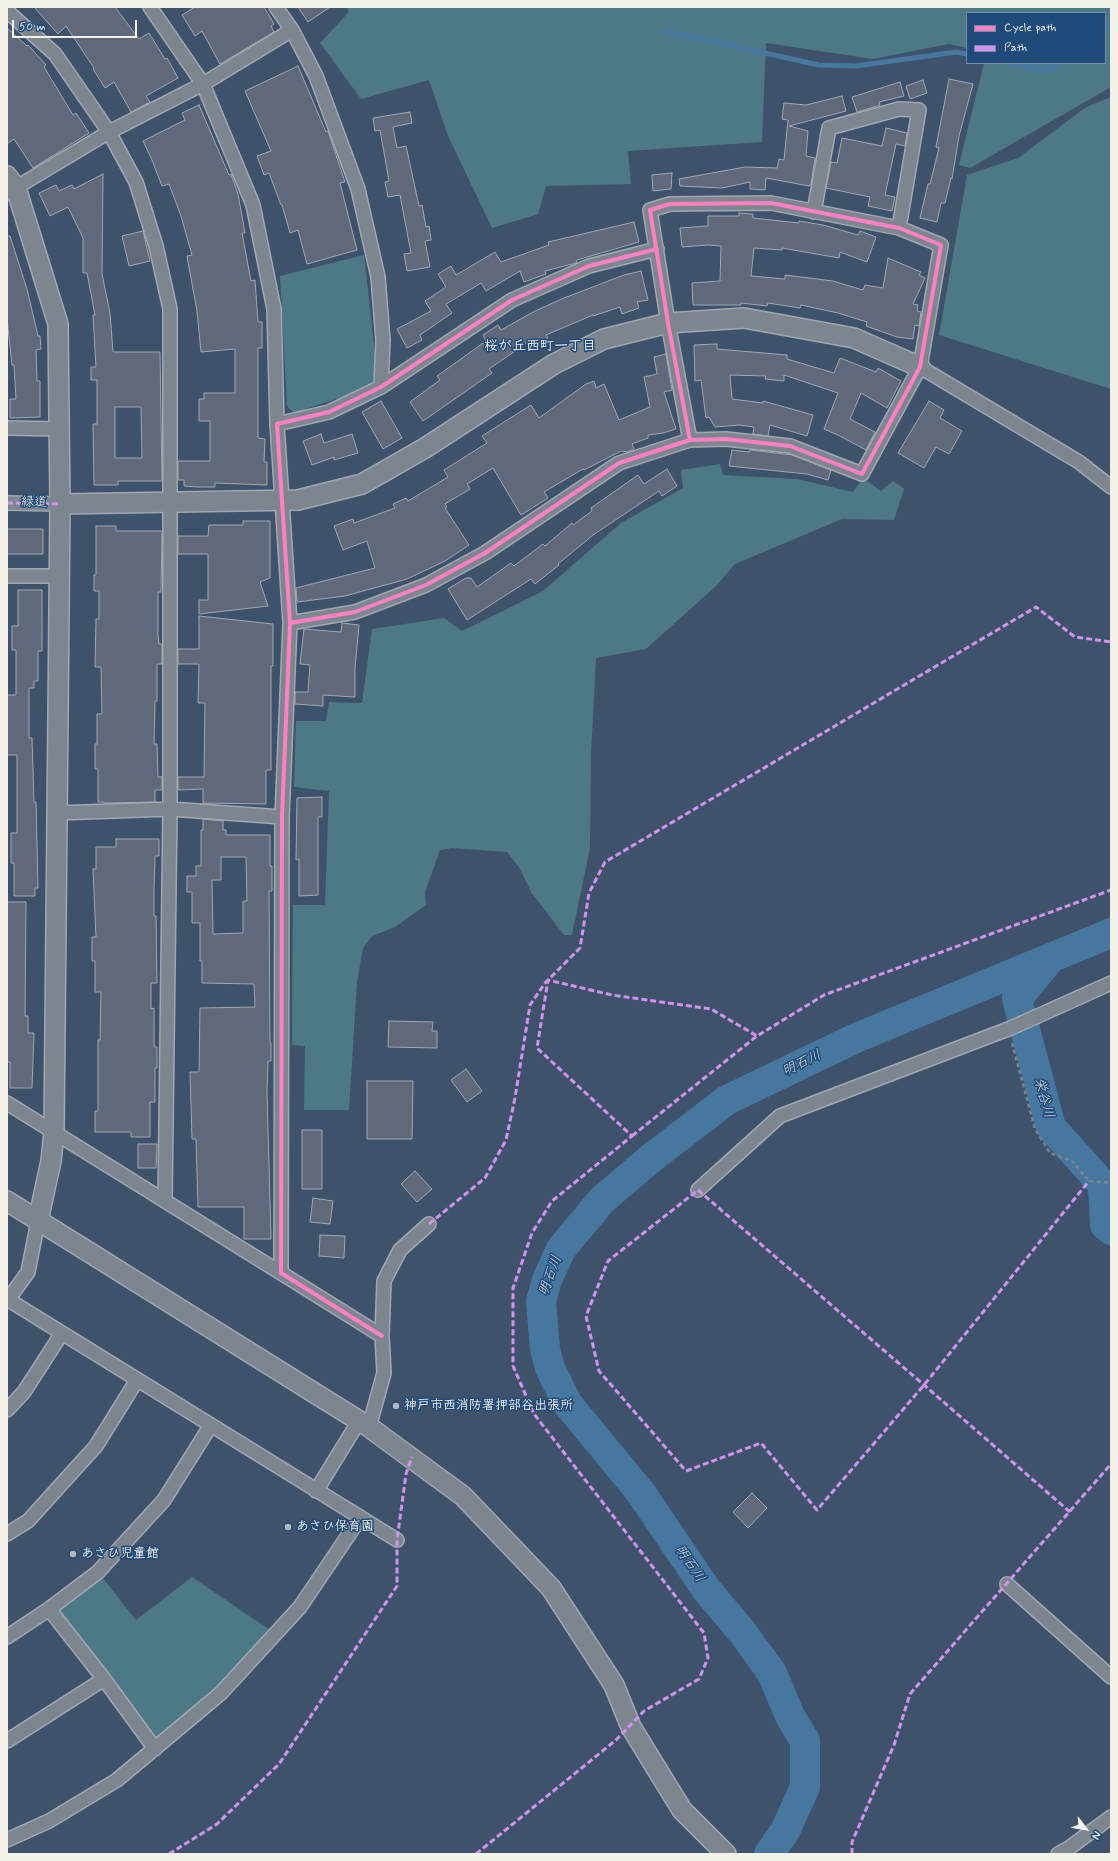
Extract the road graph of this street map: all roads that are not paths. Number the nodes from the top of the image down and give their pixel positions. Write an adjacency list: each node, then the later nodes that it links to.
1 (150, 7): 5 (street)
2 (276, 7): 4 (street)
3 (7, 11): 6 (street)
4 (292, 30): 5 (street); 13 (street)
5 (204, 84): 6 (street); 14 (street)
6 (109, 132): 7 (street); 20 (street)
7 (10, 186): 16 (street)
8 (814, 212): 9 (street); 9 (street); 10 (street)
9 (899, 228): 12 (street)
10 (657, 249): 11 (street); 13 (street)
11 (668, 323): 12 (street); 17 (street); 19 (street)
12 (920, 367): 17 (street); 18 (street)
13 (381, 387): 14 (street)
14 (277, 424): 19 (street)
15 (7, 428): 16 (street)
16 (60, 429): 22 (street)
17 (690, 440): 25 (street)
18 (1111, 487)
19 (282, 500): 20 (street); 25 (street)
20 (171, 502): 22 (street); 26 (street)
21 (7, 503): 22 (street, 緑道)
22 (60, 504): 24 (street)
23 (7, 576): 24 (street)
24 (60, 576): 27 (street)
25 (290, 623): 28 (street)
26 (170, 809): 27 (street); 28 (street); 34 (street)
27 (57, 813): 31 (street)
28 (282, 817): 37 (street)
29 (1111, 983): 32 (street)
30 (7, 1102): 31 (street)
31 (54, 1132): 34 (street); 35 (street)
32 (698, 1190)
33 (7, 1202): 35 (street)
34 (165, 1202): 37 (street)
35 (38, 1221): 38 (street); 43 (street)
36 (429, 1224): 40 (street)
37 (281, 1274): 40 (street)
38 (7, 1300): 39 (street)
39 (62, 1332): 41 (street); 42 (street)
40 (382, 1336): 43 (street)
41 (137, 1380): 44 (street); 47 (street)
42 (7, 1410)
43 (364, 1424): 45 (street); 58 (street)
44 (211, 1425): 45 (street); 50 (street)
45 (316, 1491): 46 (street)
46 (360, 1518): 48 (street); 55 (street)
47 (7, 1534)
48 (397, 1540)
49 (1007, 1584): 52 (street)
50 (49, 1609): 51 (street); 53 (street)
51 (7, 1637)
52 (1111, 1677)
53 (104, 1679): 54 (street); 55 (street)
54 (7, 1741)
55 (155, 1749): 57 (street)
56 (1111, 1817): 59 (street)
57 (7, 1840)
58 (726, 1854)
59 (1058, 1854)

